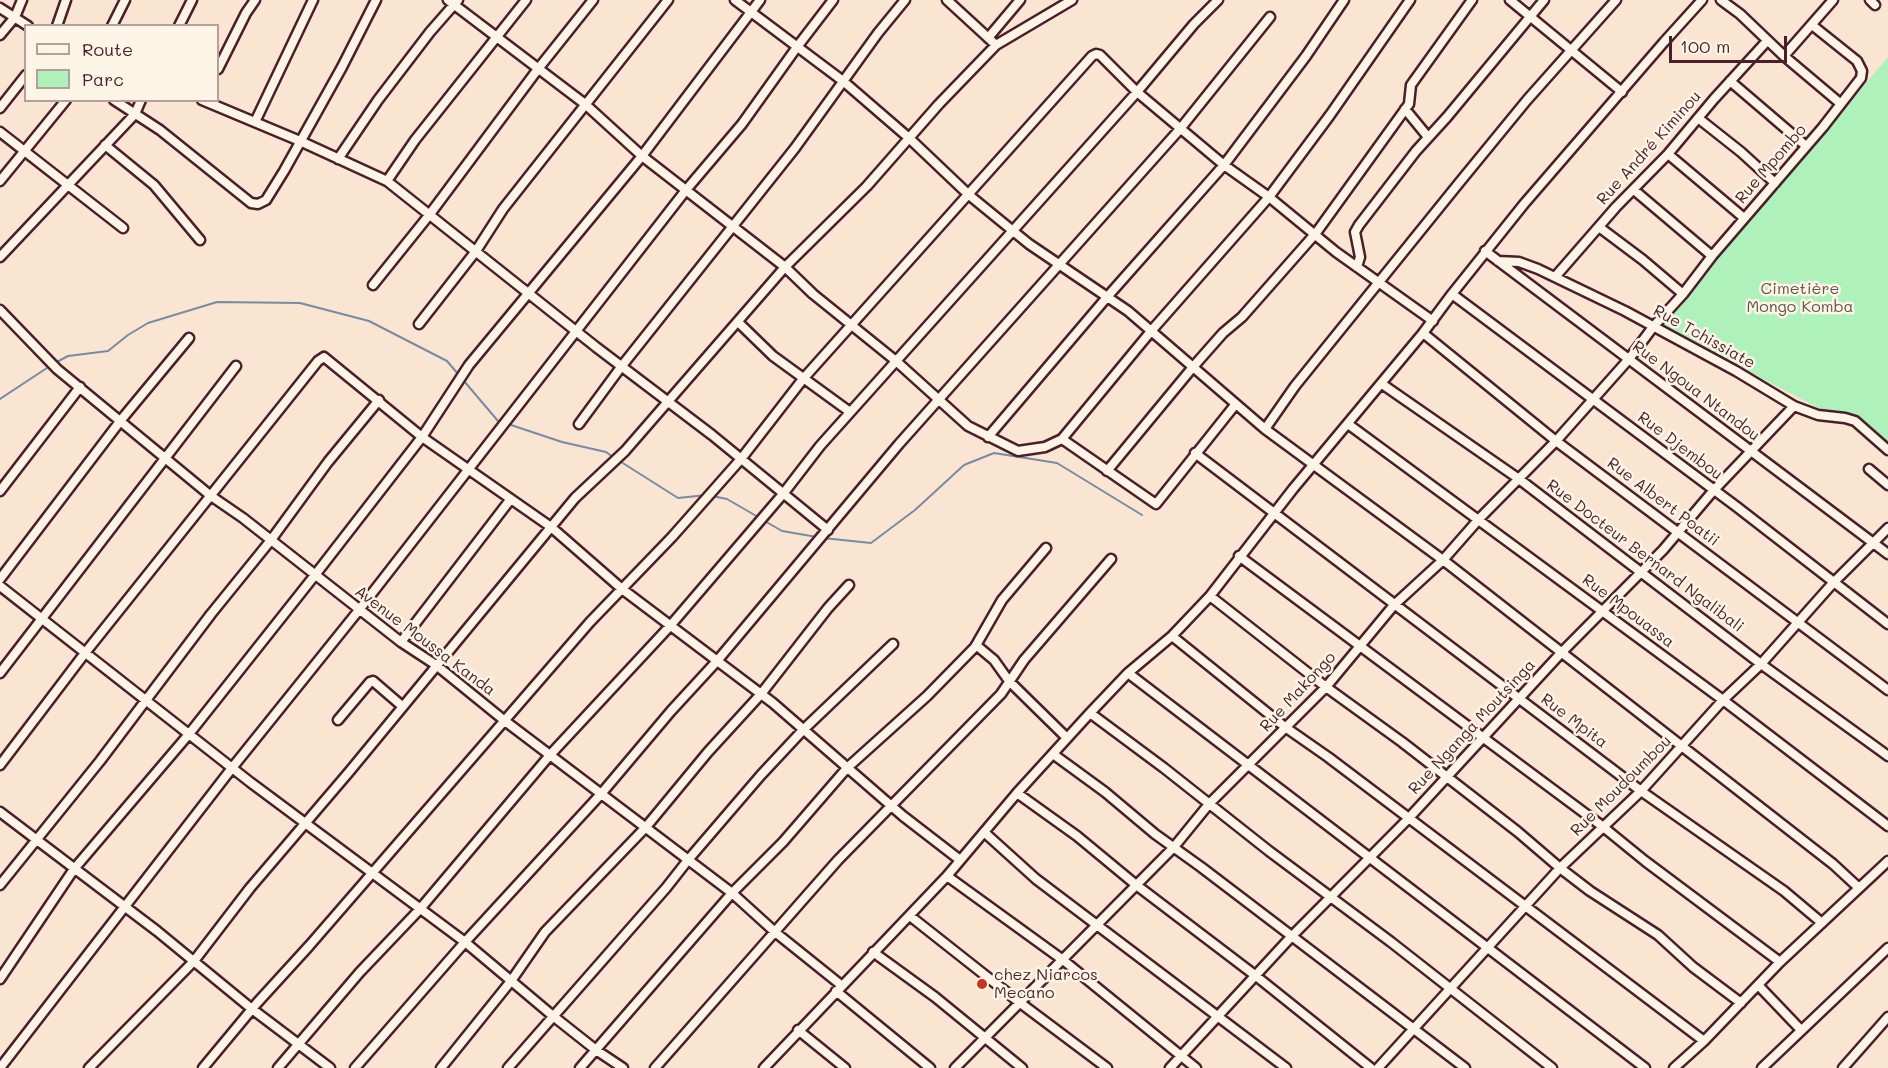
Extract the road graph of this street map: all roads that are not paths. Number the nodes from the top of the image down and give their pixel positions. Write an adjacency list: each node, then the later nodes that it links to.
1 (22, 0): 31 (street)
2 (66, 0): 35 (street)
3 (124, 0): 36 (street)
4 (192, 0): 37 (street)
5 (255, 0): 47 (street)
6 (313, 0): 64 (street)
7 (376, 0): 69 (street)
8 (526, 0): 40 (street)
9 (593, 0): 48 (street)
10 (668, 0): 58 (street)
11 (735, 0): 30 (street)
12 (760, 0): 30 (street)
13 (833, 0): 44 (street)
14 (904, 0): 50 (street)
15 (947, 0): 41 (street)
16 (1020, 0): 41 (street)
17 (1072, 0): 43 (street)
18 (1218, 0): 52 (street)
19 (1344, 0): 76 (street)
20 (1410, 0): 84 (street)
21 (1472, 0): 61 (street)
22 (1510, 0): 33 (street)
23 (1544, 0): 33 (street)
24 (1617, 0): 45 (street)
25 (1702, 0): 53 (street)
26 (1721, 0): 42 (street)
27 (1833, 0): 38 (street)
28 (453, 2): 40 (street); 75 (street)
29 (0, 9): 31 (street)
30 (749, 12): 44 (street); 74 (street)
31 (15, 17): 34 (street); 39 (street)
32 (1270, 17): 65 (street)
33 (1529, 17): 45 (street); 67 (street)
34 (25, 24)
35 (58, 24)
36 (113, 24)
37 (180, 24)
38 (1812, 25): 46 (street); 59 (street, Rue Mpombo)
39 (0, 35)
40 (498, 37): 48 (street); 77 (street)
41 (988, 38): 43 (street)
42 (1767, 41): 46 (street); 51 (street, Rue André Kiminou)
43 (996, 45): 68 (street)
44 (797, 47): 50 (street); 81 (street)
45 (1571, 50): 53 (street); 102 (street)
46 (1784, 56): 59 (street)
47 (219, 67)
48 (538, 69): 58 (street); 85 (street)
49 (24, 78): 60 (street)
50 (843, 81): 68 (street); 87 (street)
51 (1730, 81): 63 (street, Rue André Kiminou); 71 (street)
52 (1137, 92): 65 (street); 83 (street); 90 (street)
53 (1622, 92): 94 (street)
54 (64, 102): 72 (street)
55 (117, 102): 62 (street)
56 (140, 102): 62 (street)
57 (207, 102): 64 (street)
58 (585, 104): 74 (street); 93 (street)
59 (1841, 104): 71 (street, Rue Mpombo)
60 (0, 108)
61 (1406, 109): 67 (street); 91 (street)
62 (135, 114): 69 (street); 70 (street)
63 (1698, 118): 73 (street, Rue André Kiminou); 79 (street)
64 (255, 122): 69 (street)
65 (1180, 129): 76 (street); 98 (street)
66 (0, 132): 72 (street)
67 (1428, 137): 100 (street)
68 (909, 138): 83 (street); 99 (street)
69 (300, 141): 75 (street)
70 (105, 145): 80 (street); 92 (street)
71 (1806, 146): 79 (street, Rue Mpombo)
72 (26, 152): 78 (street); 80 (street)
73 (1668, 154): 82 (street, Rue André Kiminou); 86 (street)
74 (642, 156): 81 (street); 104 (street)
75 (338, 159): 77 (street)
76 (1224, 165): 84 (street); 107 (street)
77 (387, 181): 85 (street)
78 (0, 182)
79 (1775, 183): 86 (street, Rue Mpombo)
80 (66, 184): 89 (street); 96 (street)
81 (686, 190): 87 (street); 115 (street)
82 (1634, 190): 88 (street, Rue André Kiminou); 95 (street)
83 (969, 195): 90 (street); 112 (street)
84 (1269, 197): 91 (street); 114 (street)
85 (430, 214): 93 (street); 103 (street)
86 (1744, 218): 95 (street, Rue Mpombo)
87 (733, 226): 99 (street); 121 (street)
88 (1599, 227): 101 (street, Rue André Kiminou); 106 (street)
89 (123, 228)
90 (1012, 230): 98 (street); 119 (street)
91 (1316, 233): 100 (street); 122 (street)
92 (200, 240)
93 (476, 251): 104 (street); 111 (street)
94 (1485, 251): 97 (street, Rue Ngoua Ntandou); 105 (street)
95 (1712, 256): 106 (street, Rue Mpombo)
96 (0, 257)
97 (1498, 261): 101 (street, Rue Tchissiate); 118 (street, Rue Ngoua Ntandou)
98 (1059, 263): 107 (street); 129 (street)
99 (785, 267): 110 (street); 112 (street)
100 (1356, 267): 102 (street)
101 (1555, 277): 113 (street, Rue Tchissiate)
102 (1379, 283): 109 (street); 136 (street)
103 (373, 285)
104 (528, 294): 115 (street); 137 (street)
105 (1452, 294): 109 (street); 126 (street, Rue Djembou)
106 (1683, 294): 113 (street, Rue Mpombo)
107 (1108, 296): 114 (street); 138 (street)
108 (0, 310): 125 (street, Avenue Moussa Kanda)
109 (1433, 321): 116 (street)
110 (738, 322): 123 (street); 128 (street)
111 (419, 324)
112 (852, 326): 119 (street); 123 (street)
113 (1653, 327): 118 (street, Rue Makongo); 131 (street, Rue Tchissiate)
114 (1152, 330): 122 (street); 139 (street)
115 (576, 332): 121 (street); 147 (street)
116 (1423, 333): 124 (street); 140 (street, Rue Albert Poatii)
117 (189, 338): 133 (street)
118 (1629, 359): 126 (street, Rue Makongo); 142 (street, Rue Ngoua Ntandou)
119 (896, 362): 129 (street); 132 (street)
120 (236, 366): 144 (street)
121 (621, 367): 128 (street); 135 (street)
122 (1193, 367): 130 (street); 149 (street)
123 (803, 379): 132 (street); 145 (street)
124 (1382, 384): 134 (street); 150 (street, Rue Docteur Bernard Ngalibali)
125 (80, 387): 133 (street, Avenue Moussa Kanda); 152 (street)
126 (1593, 399): 140 (street, Rue Makongo); 153 (street, Rue Djembou)
127 (379, 400): 137 (street); 155 (street); 163 (street)
128 (667, 400): 145 (street); 159 (street)
129 (939, 401): 138 (street); 161 (street)
130 (1235, 405): 136 (street); 143 (street)
131 (1794, 406): 141 (street, Rue Tchissiate); 142 (street, Rue Nganga Moutsinga)
132 (850, 412): 154 (street)
133 (121, 420): 144 (street, Avenue Moussa Kanda); 172 (street)
134 (1348, 423): 146 (street); 158 (street, Rue Mpouassa)
135 (579, 424)
136 (1265, 429): 146 (street)
137 (422, 437): 147 (street); 171 (street)
138 (988, 437): 139 (street)
139 (1062, 439): 149 (street)
140 (1556, 441): 150 (street, Rue Makongo); 162 (street, Rue Albert Poatii)
141 (1888, 450)
142 (1751, 451): 153 (street, Rue Nganga Moutsinga); 164 (street, Rue Ngoua Ntandou)
143 (1195, 453): 149 (street); 157 (street, Rue Mpita)
144 (165, 458): 155 (street, Avenue Moussa Kanda); 181 (street)
145 (741, 459): 154 (street); 176 (street)
146 (1314, 465): 157 (street); 169 (street)
147 (467, 469): 156 (street); 179 (street)
148 (1869, 469): 151 (street)
149 (1107, 471)
150 (1519, 479): 158 (street, Rue Makongo); 170 (street, Rue Docteur Bernard Ngalibali)
151 (1888, 485)
152 (0, 491)
153 (1713, 491): 162 (street, Rue Nganga Moutsinga); 173 (street, Rue Djembou)
154 (783, 494): 161 (street); 184 (street)
155 (211, 496): 163 (street, Avenue Moussa Kanda); 190 (street)
156 (510, 500): 159 (street); 186 (street)
157 (1274, 513): 167 (street); 178 (street, Rue Mpita)
158 (1479, 519): 169 (street, Rue Makongo); 180 (street, Rue Mpouassa)
159 (551, 527): 176 (street); 194 (street)
160 (1888, 528): 164 (street, Rue Moudoumbou)
161 (828, 530): 192 (street)
162 (1679, 532): 170 (street, Rue Nganga Moutsinga); 182 (street, Rue Albert Poatii)
163 (271, 540): 171 (street, Avenue Moussa Kanda); 202 (street)
164 (1873, 542): 166 (street, Rue Ngoua Ntandou); 173 (street, Rue Moudoumbou)
165 (1046, 548): 188 (street)
166 (1888, 554)
167 (1239, 556): 177 (street); 189 (street)
168 (1111, 559): 197 (street)
169 (1443, 560): 178 (street, Rue Makongo); 191 (street)
170 (1641, 571): 180 (street, Rue Nganga Moutsinga); 193 (street, Rue Docteur Bernard Ngalibali)
171 (315, 575): 179 (street, Avenue Moussa Kanda); 210 (street)
172 (0, 579)
173 (1833, 583): 182 (street, Rue Moudoumbou); 183 (street, Rue Djembou)
174 (849, 585): 200 (street)
175 (0, 586): 181 (street)
176 (622, 589): 184 (street); 207 (street)
177 (1210, 596): 185 (street); 198 (street)
178 (1395, 605): 189 (street, Rue Makongo); 201 (street, Rue Mpita)
179 (359, 610): 186 (street, Avenue Moussa Kanda); 219 (street)
180 (1603, 611): 191 (street, Rue Nganga Moutsinga); 203 (street, Rue Mpouassa)
181 (42, 619): 190 (street); 195 (street)
182 (1798, 622): 193 (street, Rue Moudoumbou); 199 (street, Rue Albert Poatii)
183 (1888, 624)
184 (670, 626): 192 (street); 215 (street)
185 (1172, 636): 196 (street); 208 (street)
186 (401, 642): 194 (street, Avenue Moussa Kanda)
187 (892, 644): 209 (street)
188 (976, 645): 197 (street); 220 (street)
189 (1360, 646): 198 (street, Rue Makongo); 212 (street)
190 (86, 653): 202 (street); 217 (street)
191 (1561, 653): 201 (street, Rue Nganga Moutsinga); 213 (street)
192 (717, 661): 200 (street); 224 (street)
193 (1761, 664): 203 (street, Rue Moudoumbou); 216 (street, Rue Docteur Bernard Ngalibali)
194 (436, 665): 204 (street); 207 (street, Avenue Moussa Kanda)
195 (0, 673)
196 (1128, 673): 205 (street); 218 (street)
197 (1009, 681): 211 (street); 226 (street)
198 (1326, 687): 208 (street, Rue Makongo); 221 (street)
199 (1888, 690)
200 (760, 694): 209 (street); 232 (street)
201 (1519, 698): 212 (street, Rue Nganga Moutsinga); 222 (street, Rue Mpita)
202 (145, 700): 210 (street); 234 (street)
203 (1723, 700): 213 (street, Rue Moudoumbou); 231 (street, Rue Mpouassa)
204 (402, 706): 206 (street); 229 (street)
205 (1090, 713): 211 (street); 225 (street)
206 (338, 720)
207 (505, 721): 215 (street, Avenue Moussa Kanda); 242 (street)
208 (1285, 727): 218 (street, Rue Makongo); 228 (street)
209 (803, 730): 220 (street); 237 (street)
210 (189, 734): 219 (street); 241 (street)
211 (1067, 738): 214 (street)
212 (1484, 739): 221 (street, Rue Nganga Moutsinga); 230 (street)
213 (1682, 745): 222 (street, Rue Moudoumbou); 246 (street)
214 (1053, 754): 223 (street); 235 (street)
215 (550, 755): 224 (street, Avenue Moussa Kanda); 251 (street)
216 (1888, 756)
217 (0, 765)
218 (1249, 766): 225 (street, Rue Makongo); 236 (street)
219 (232, 768): 229 (street); 249 (street)
220 (847, 768): 226 (street); 247 (street)
221 (1446, 777): 228 (street, Rue Nganga Moutsinga); 240 (street)
222 (1641, 790): 230 (street, Rue Moudoumbou); 253 (street, Rue Mpita)
223 (1017, 793): 233 (street); 244 (street)
224 (601, 794): 232 (street, Avenue Moussa Kanda); 257 (street)
225 (1209, 804): 235 (street, Rue Makongo); 248 (street)
226 (891, 805): 238 (street); 255 (street)
227 (0, 812): 234 (street)
228 (1408, 819): 236 (street, Rue Nganga Moutsinga); 250 (street)
229 (304, 823): 242 (street); 262 (street)
230 (1602, 826): 240 (street, Rue Moudoumbou); 263 (street)
231 (1888, 826)
232 (646, 827): 237 (street, Avenue Moussa Kanda); 266 (street)
233 (984, 832): 238 (street); 254 (street)
234 (36, 838): 241 (street); 245 (street)
235 (1174, 847): 244 (street, Rue Makongo); 256 (street)
236 (1371, 857): 248 (street, Rue Nganga Moutsinga); 258 (street)
237 (688, 860): 247 (street, Avenue Moussa Kanda); 274 (street)
238 (960, 860): 243 (street)
239 (1888, 861): 246 (street)
240 (1560, 868): 250 (street, Rue Moudoumbou); 271 (street)
241 (74, 869): 249 (street); 265 (street)
242 (372, 873): 251 (street); 272 (street)
243 (947, 876): 252 (street); 261 (street)
244 (1135, 884): 254 (street, Rue Makongo); 264 (street)
245 (0, 885)
246 (1859, 888): 253 (street)
247 (732, 893): 255 (street, Avenue Moussa Kanda); 282 (street)
248 (1332, 897): 256 (street, Rue Nganga Moutsinga); 269 (street)
249 (123, 907): 262 (street); 284 (street)
250 (1525, 907): 258 (street, Rue Moudoumbou); 280 (street)
251 (420, 909): 257 (street); 281 (street)
252 (910, 916): 260 (street); 270 (street)
253 (1822, 923): 263 (street)
254 (1097, 924): 261 (street, Rue Makongo); 273 (street)
255 (775, 932): 268 (street, Avenue Moussa Kanda); 294 (street)
256 (1291, 937): 264 (street, Rue Nganga Moutsinga); 276 (street)
257 (465, 942): 266 (street); 289 (street)
258 (1488, 947): 269 (street, Rue Moudoumbou); 308 (street)
259 (1888, 948): 278 (street)
260 (873, 952): 268 (street); 279 (street)
261 (1063, 960): 270 (street, Rue Makongo); 283 (street)
262 (194, 961): 272 (street); 285 (street)
263 (1780, 962): 267 (street)
264 (1256, 976): 273 (street, Rue Nganga Moutsinga); 304 (street)
265 (0, 979)
266 (511, 981): 274 (street); 290 (street)
267 (1758, 985): 271 (street); 278 (street)
268 (838, 988): 277 (street); 297 (street, Avenue Moussa Kanda)
269 (1450, 988): 276 (street, Rue Moudoumbou); 307 (street)
270 (1019, 1002): 279 (street, Rue Makongo); 300 (street)
271 (1741, 1003): 280 (street)
272 (252, 1009): 281 (street); 286 (street)
273 (1218, 1015): 283 (street, Rue Nganga Moutsinga); 303 (street)
274 (553, 1016): 282 (street); 291 (street)
275 (1888, 1017): 311 (street)
276 (1414, 1029): 305 (street, Rue Moudoumbou); 306 (street)
277 (798, 1030): 295 (street); 296 (street)
278 (1801, 1030): 310 (street)
279 (985, 1038): 298 (street, Rue Makongo); 299 (street)
280 (1704, 1041): 309 (street)
281 (299, 1044): 287 (street); 288 (street)
282 (596, 1050): 292 (street); 293 (street)
283 (1181, 1057): 301 (street, Rue Nganga Moutsinga); 302 (street)
284 (0, 1068)
285 (89, 1068)
286 (203, 1068)
287 (278, 1068)
288 (330, 1068)
289 (355, 1068)
290 (441, 1068)
291 (507, 1068)
292 (580, 1068)
293 (623, 1068)
294 (655, 1068)
295 (764, 1068)
296 (844, 1068)
297 (930, 1068)
298 (954, 1068)
299 (1022, 1068)
300 (1107, 1068)
301 (1170, 1068)
302 (1196, 1068)
303 (1286, 1068)
304 (1371, 1068)
305 (1378, 1068)
306 (1465, 1068)
307 (1552, 1068)
308 (1645, 1068)
309 (1674, 1068)
310 (1762, 1068)
311 (1843, 1068)

